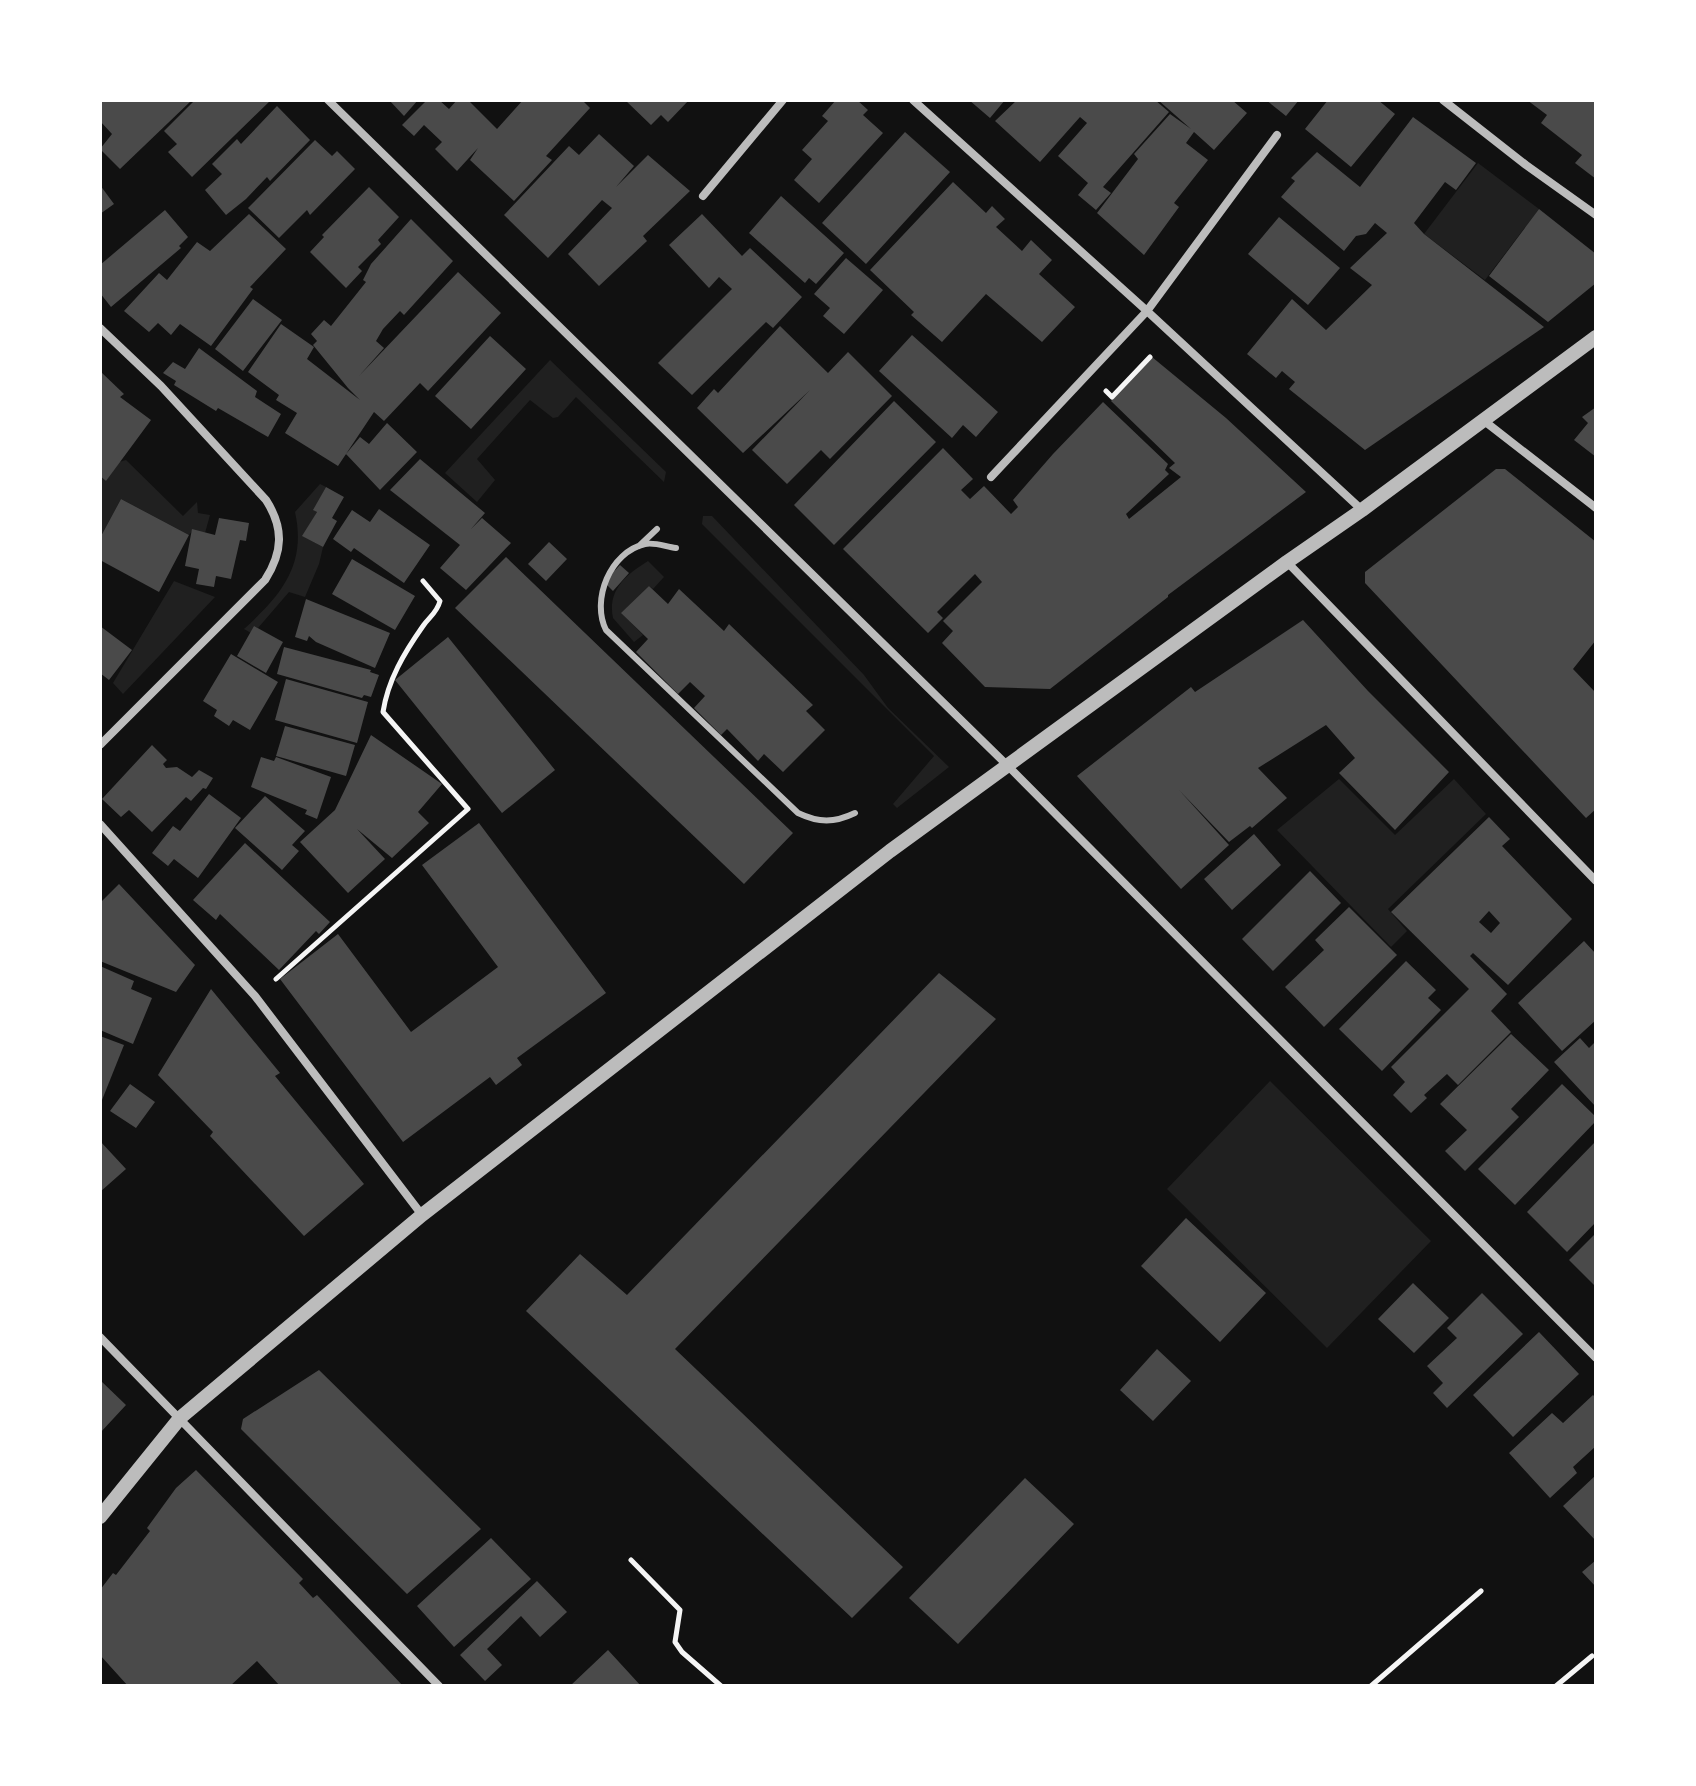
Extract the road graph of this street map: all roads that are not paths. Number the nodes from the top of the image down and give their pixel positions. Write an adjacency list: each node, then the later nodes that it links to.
1 (328, 100): 20 (street)
2 (783, 100): 6 (street)
3 (913, 100): 8 (street)
4 (1443, 100): 7 (street)
5 (1277, 135): 8 (street)
6 (703, 196)
7 (1596, 215)
8 (1147, 311): 12 (street); 14 (street)
9 (100, 328): 19 (street)
10 (1596, 337): 11 (street)
11 (1483, 420): 13 (street); 14 (street)
12 (991, 477)
13 (1596, 508)
14 (1362, 510): 18 (street)
15 (657, 529): 16 (lane)
16 (638, 546): 17 (lane); 21 (lane)
17 (676, 548)
18 (1287, 562): 20 (street); 23 (street)
19 (100, 745)
20 (1007, 765): 24 (street); 26 (street)
21 (855, 813)
22 (100, 824): 24 (street)
23 (1596, 881)
24 (422, 1215): 27 (street)
25 (100, 1337): 27 (street)
26 (1596, 1358)
27 (180, 1418): 28 (street); 29 (street)
28 (100, 1517)
29 (439, 1686)

